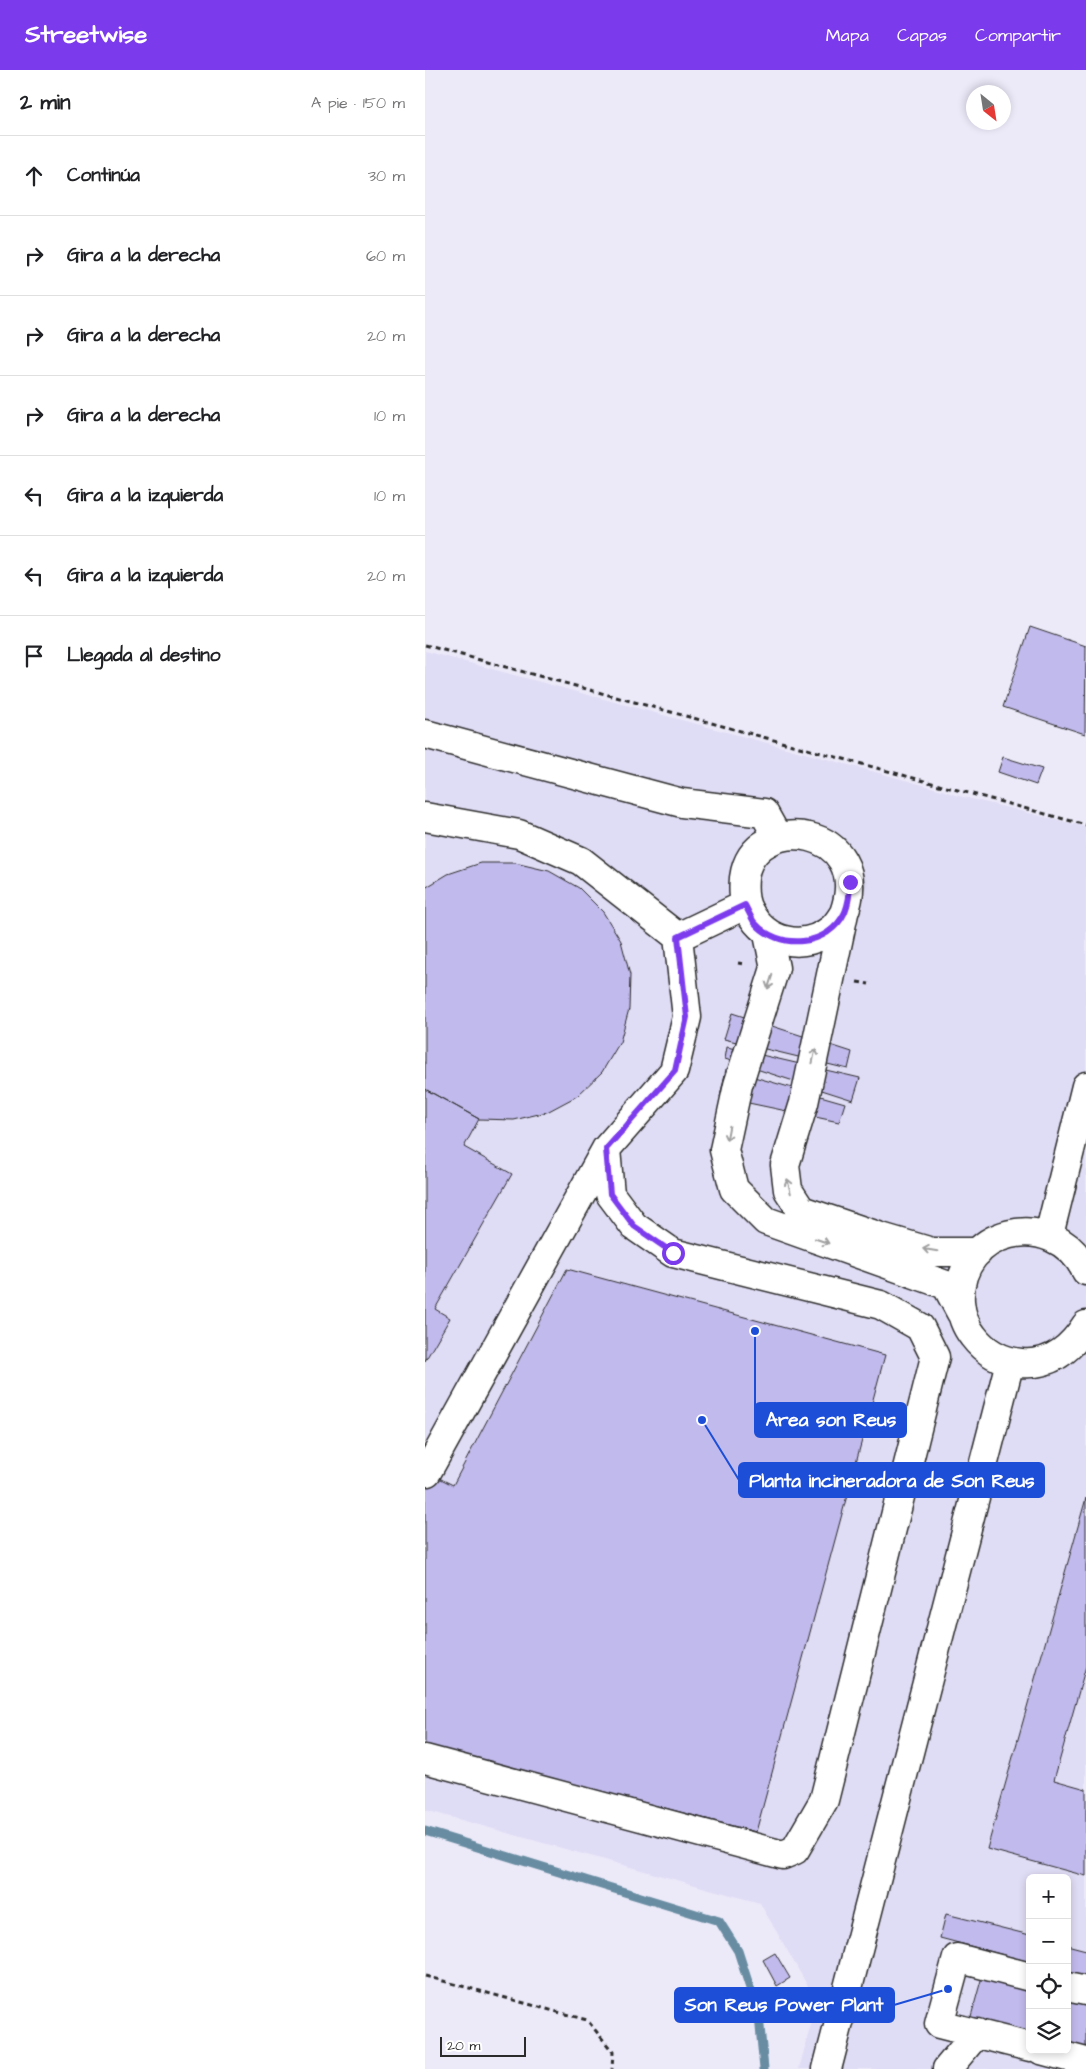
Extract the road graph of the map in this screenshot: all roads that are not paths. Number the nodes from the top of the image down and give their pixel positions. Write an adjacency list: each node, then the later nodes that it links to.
1 (425, 734): 3 (street)
2 (425, 817): 7 (street)
3 (777, 838): 4 (street); 5 (street)
4 (745, 905): 6 (street); 7 (street)
5 (844, 913): 6 (street); 11 (street, one-way to 5)
6 (768, 934): 13 (street, one-way to 13)
7 (678, 937): 9 (street)
8 (1086, 1086): 10 (street)
9 (606, 1149): 16 (street); 17 (street)
10 (1049, 1235): 11 (street); 12 (street)
11 (978, 1252): 13 (street)
12 (1086, 1270)
13 (961, 1313): 15 (street)
14 (1086, 1325): 15 (street)
15 (1010, 1362): 25 (street)
16 (427, 1472)
17 (425, 1759)
18 (1026, 1976): 21 (street)
19 (1071, 1988): 20 (street)
20 (1086, 1992)
21 (977, 2034): 22 (street); 26 (street)
22 (1026, 2046)
23 (1056, 2054): 24 (street)
24 (1086, 2062)
25 (827, 2069)
26 (947, 2069)

